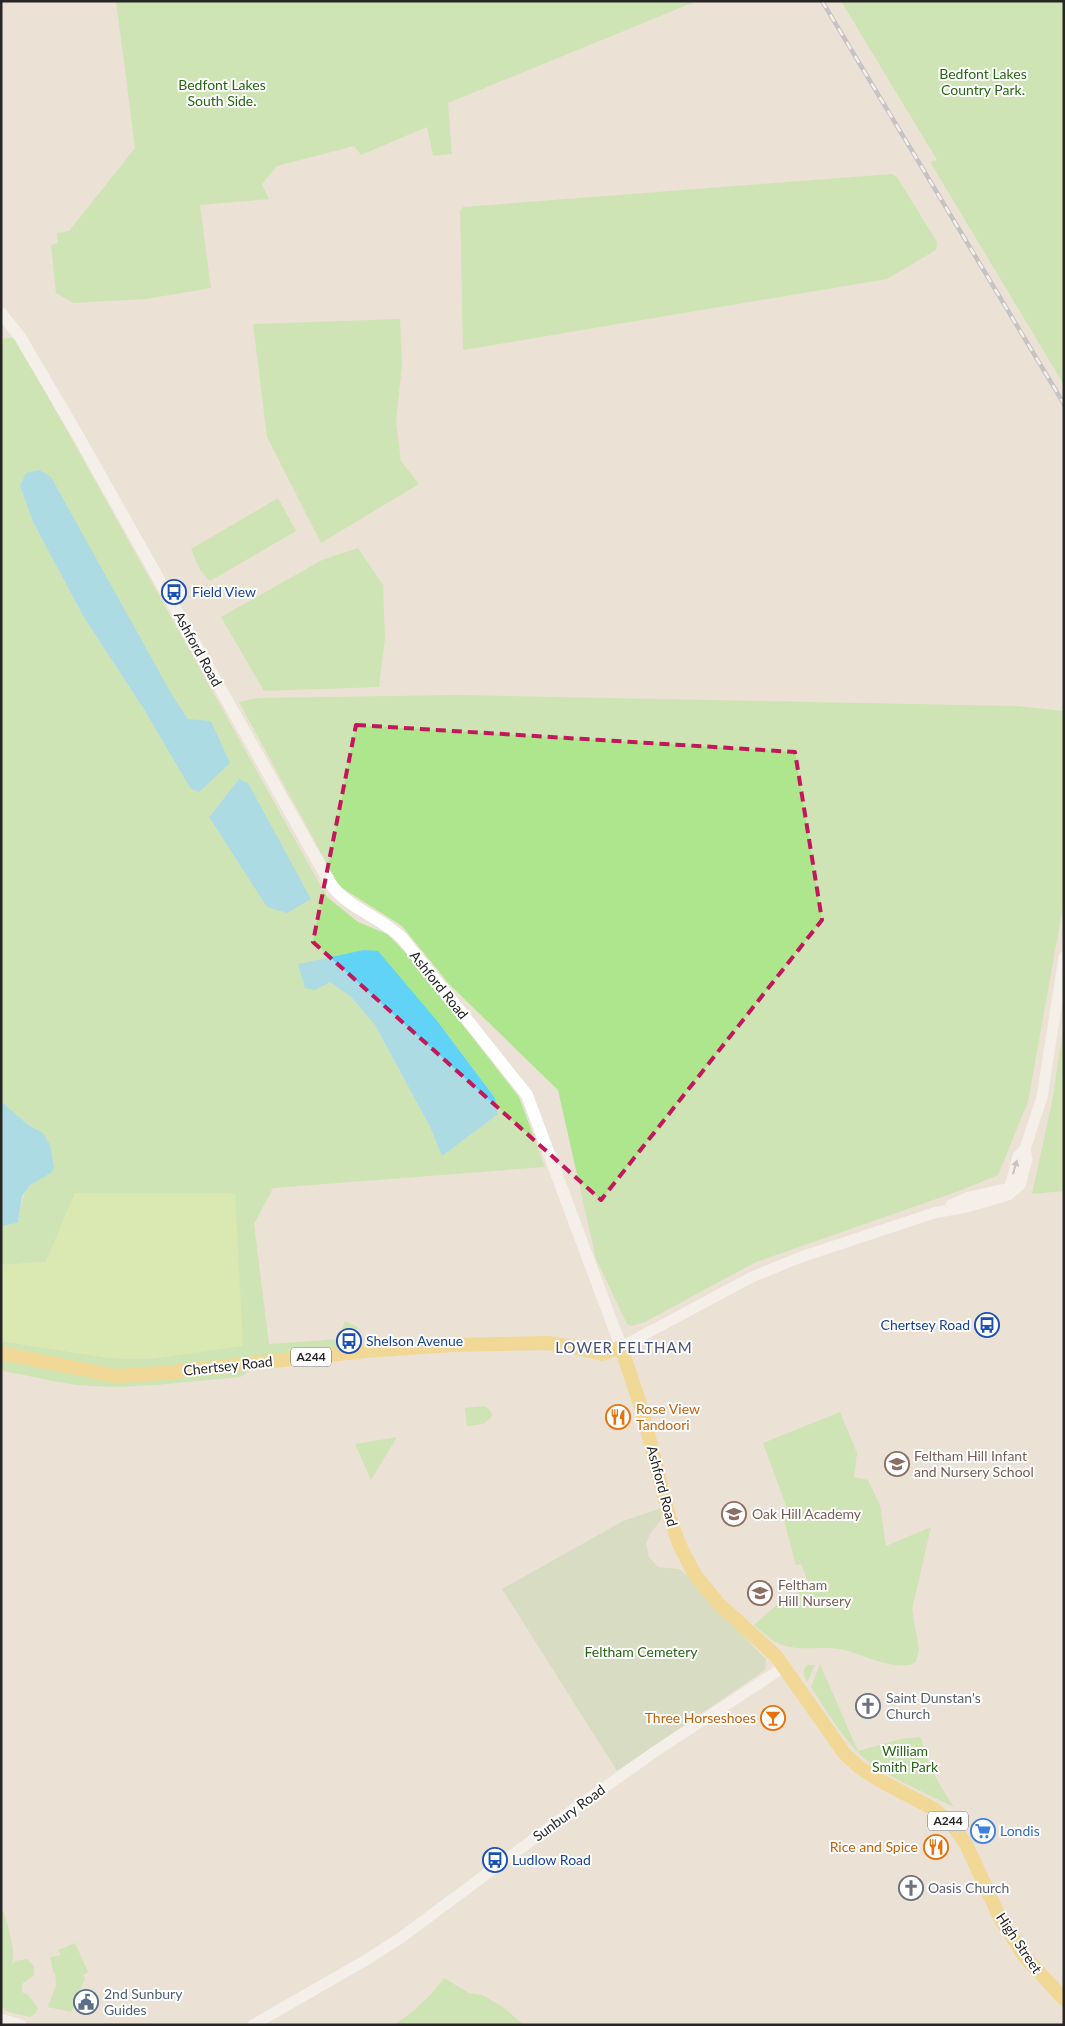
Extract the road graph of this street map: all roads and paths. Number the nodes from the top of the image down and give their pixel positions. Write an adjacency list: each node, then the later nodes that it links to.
1 (1, 313): 3 (main road, Ashford Road)
2 (1064, 957): 3 (street, Chertsey Road)
3 (621, 1347): 4 (main road, Chertsey Road / A244); 5 (main road, Ashford Road / A244)
4 (1, 1354)
5 (784, 1667): 6 (main road, High Street / A244); 9 (street, Sunbury Road)
6 (1064, 1999)
7 (1, 2019): 8 (street)
8 (21, 2025)
9 (253, 2025)

